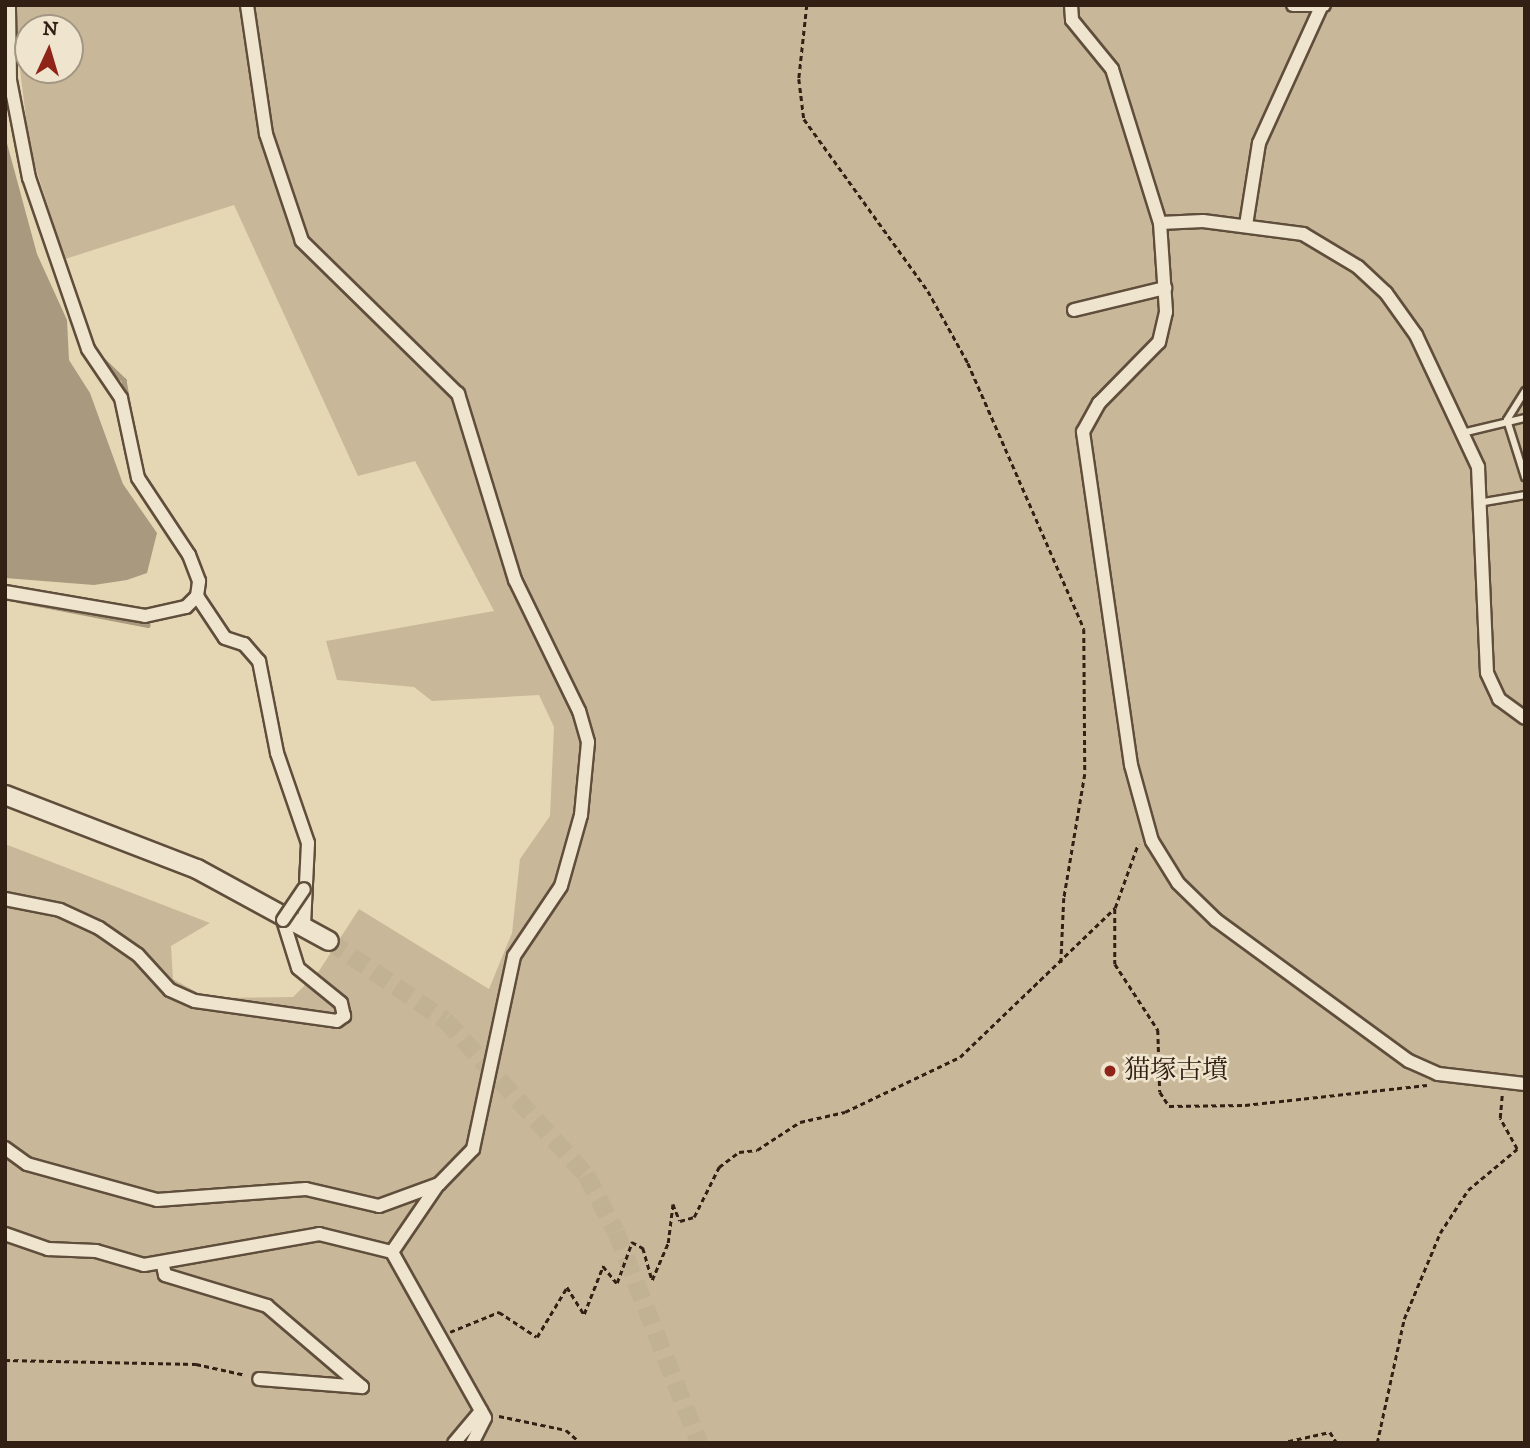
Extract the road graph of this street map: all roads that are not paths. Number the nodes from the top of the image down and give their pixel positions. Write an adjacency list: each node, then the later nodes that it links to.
1 (9, 5): 18 (street)
2 (247, 5): 27 (street)
3 (1071, 5): 6 (street)
4 (1293, 5): 5 (street)
5 (1323, 6): 7 (street)
6 (1160, 223): 7 (street); 8 (street)
7 (1246, 225): 13 (street)
8 (1165, 288): 9 (street); 25 (street)
9 (1074, 310)
10 (1525, 391): 12 (lane)
11 (1525, 418): 12 (lane)
12 (1507, 420): 13 (lane); 14 (lane)
13 (1462, 433): 16 (street)
14 (1525, 477)
15 (1525, 495): 16 (lane)
16 (1484, 502): 19 (street)
17 (5, 592): 18 (street)
18 (197, 596): 21 (street)
19 (1525, 718)
20 (5, 795): 23 (street)
21 (304, 889): 22 (street, bridge); 23 (street)
22 (5, 899)
23 (304, 925): 24 (street)
24 (329, 942)
25 (1525, 1084)
26 (5, 1148): 27 (street)
27 (439, 1184): 29 (street)
28 (5, 1234): 30 (street)
29 (392, 1252): 30 (street); 32 (street)
30 (163, 1266): 31 (street)
31 (259, 1379)
32 (481, 1411): 33 (street); 34 (street)
33 (454, 1443)
34 (472, 1443)

